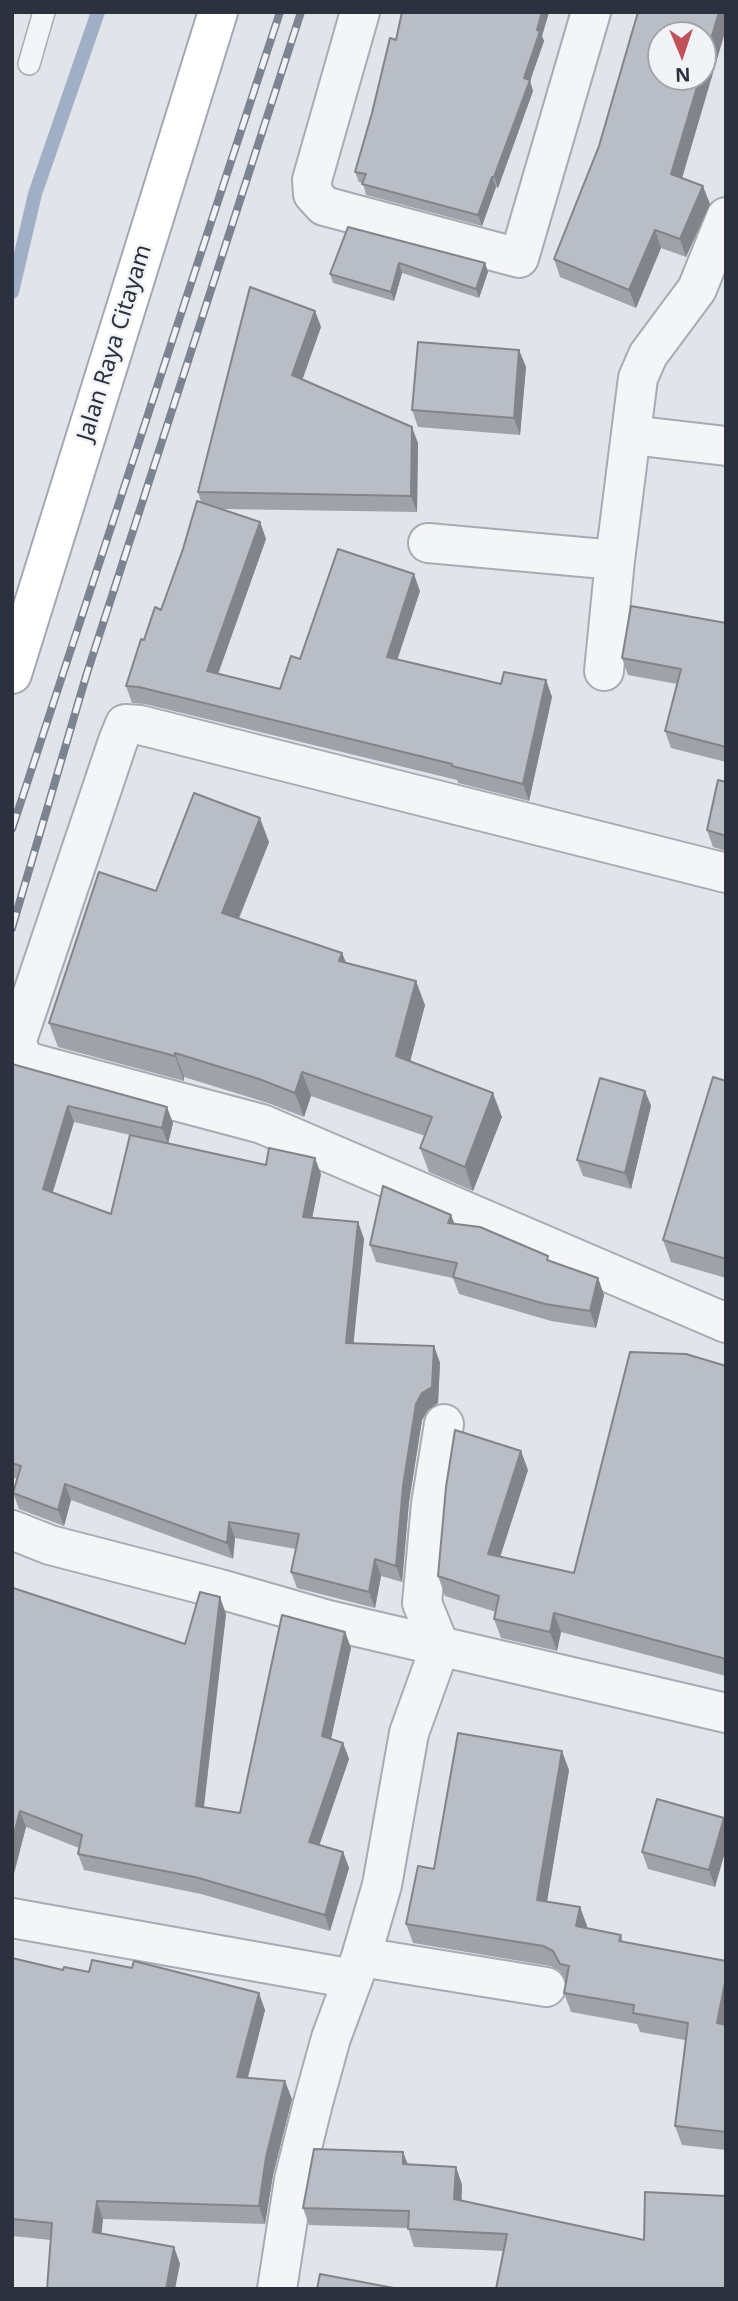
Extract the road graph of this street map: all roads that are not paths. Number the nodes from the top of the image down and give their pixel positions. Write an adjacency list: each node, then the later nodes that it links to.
1 (44, 12): 5 (lane)
2 (218, 12): 12 (main road, Jalan Raya Citayam)
3 (360, 12): 4 (street)
4 (591, 12)
5 (29, 64)
6 (726, 217): 7 (street)
7 (631, 435): 8 (street); 10 (street)
8 (726, 446)
9 (428, 543): 10 (street)
10 (615, 560): 11 (street)
11 (604, 671)
12 (12, 674)
13 (726, 873): 14 (street)
14 (20, 1004): 15 (street)
15 (726, 1323)
16 (444, 1424): 18 (street)
17 (12, 1530): 18 (street)
18 (440, 1647): 19 (street); 21 (street)
19 (726, 1713)
20 (12, 1918): 21 (street)
21 (357, 1968): 22 (street); 23 (street)
22 (546, 1987)
23 (277, 2289)

